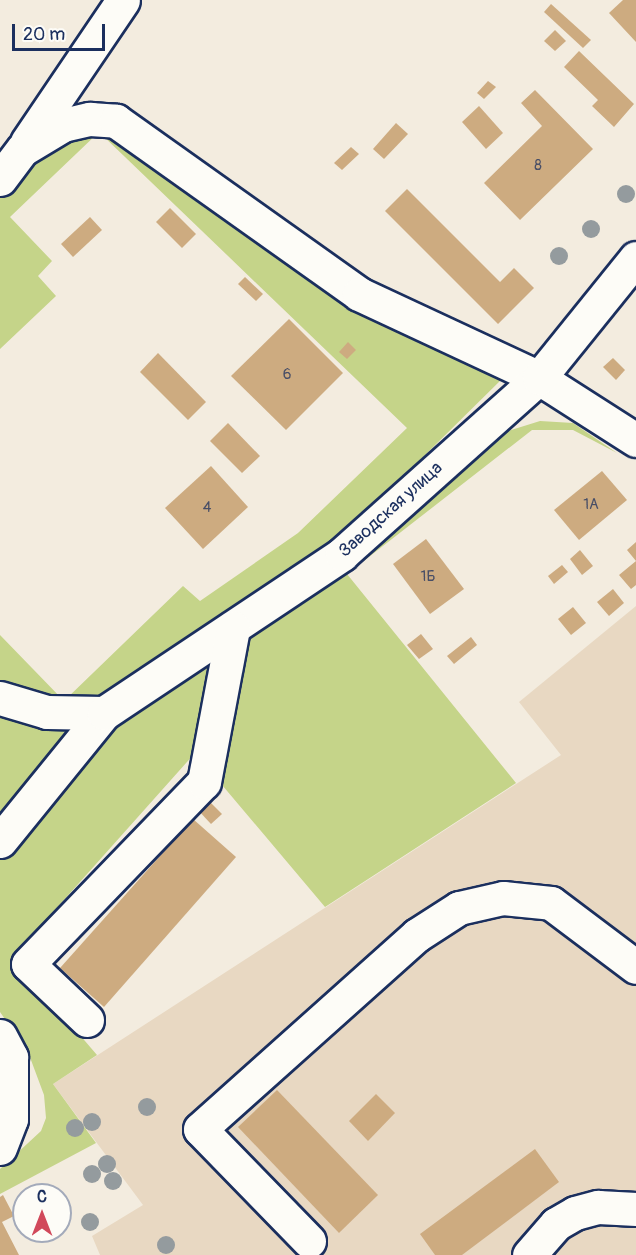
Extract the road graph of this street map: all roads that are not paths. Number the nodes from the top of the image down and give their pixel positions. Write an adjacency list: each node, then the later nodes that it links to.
1 (123, 0): 2 (street)
2 (23, 149): 3 (street); 5 (street)
3 (0, 179)
4 (636, 258): 5 (street, Заводская улица)
5 (539, 378): 6 (street); 7 (street, Заводская улица)
6 (636, 440)
7 (233, 628): 9 (street, Заводская улица); 12 (street)
8 (0, 698): 9 (street)
9 (104, 713): 10 (street, Заводская улица)
10 (0, 841)
11 (636, 967): 16 (street)
12 (87, 1020)
13 (0, 1036): 14 (street)
14 (0, 1148)
15 (636, 1209): 17 (street)
16 (309, 1241)
17 (529, 1255)

